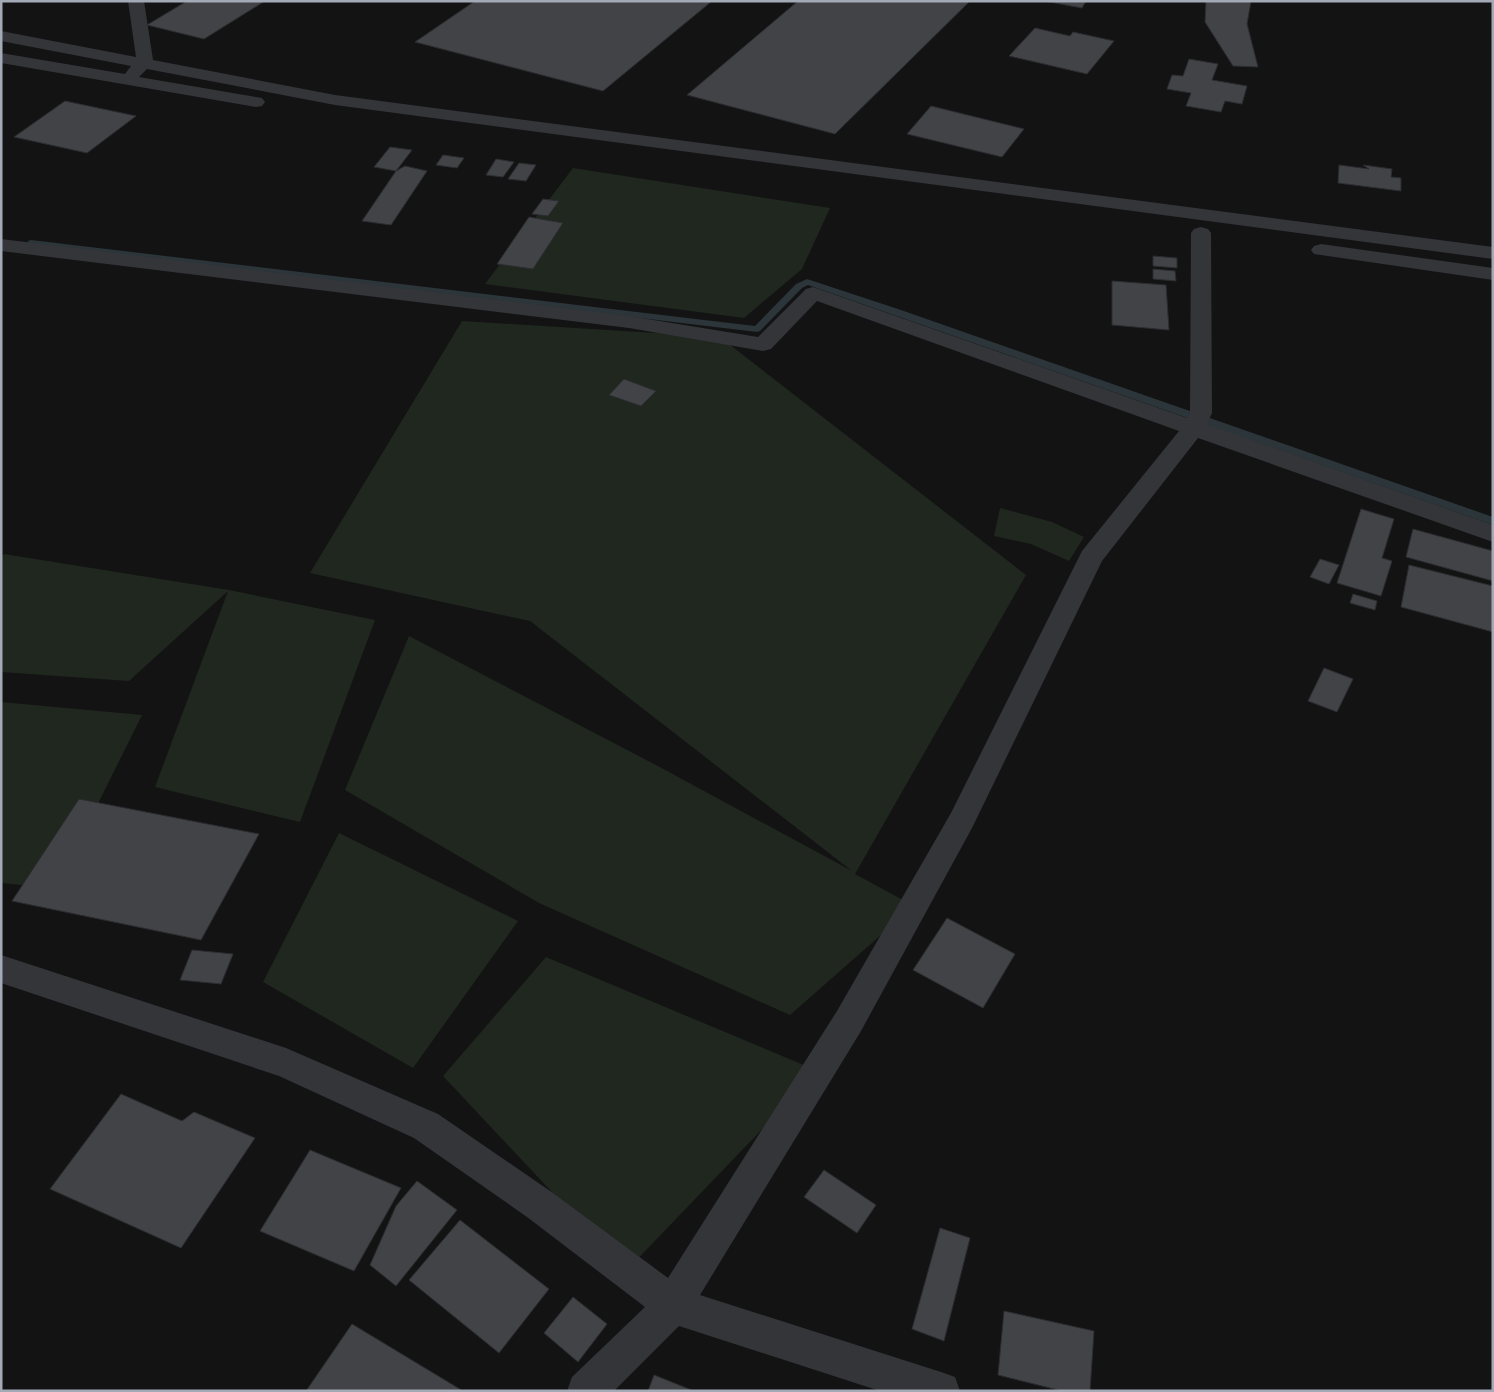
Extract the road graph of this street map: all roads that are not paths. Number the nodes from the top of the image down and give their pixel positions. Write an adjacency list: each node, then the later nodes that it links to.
1 (136, 1): 4 (street)
2 (1, 36): 4 (street)
3 (1, 58): 5 (street)
4 (145, 62): 5 (street); 10 (street)
5 (124, 80): 6 (street)
6 (1112, 221)
7 (1201, 233): 12 (street)
8 (1, 245): 12 (street)
9 (1308, 248): 11 (street)
10 (1493, 253)
11 (1493, 274)
12 (1197, 420): 13 (street); 15 (street)
13 (1493, 534)
14 (1, 969): 15 (street)
15 (673, 1305): 16 (street); 17 (street)
16 (586, 1391)
17 (941, 1391)

